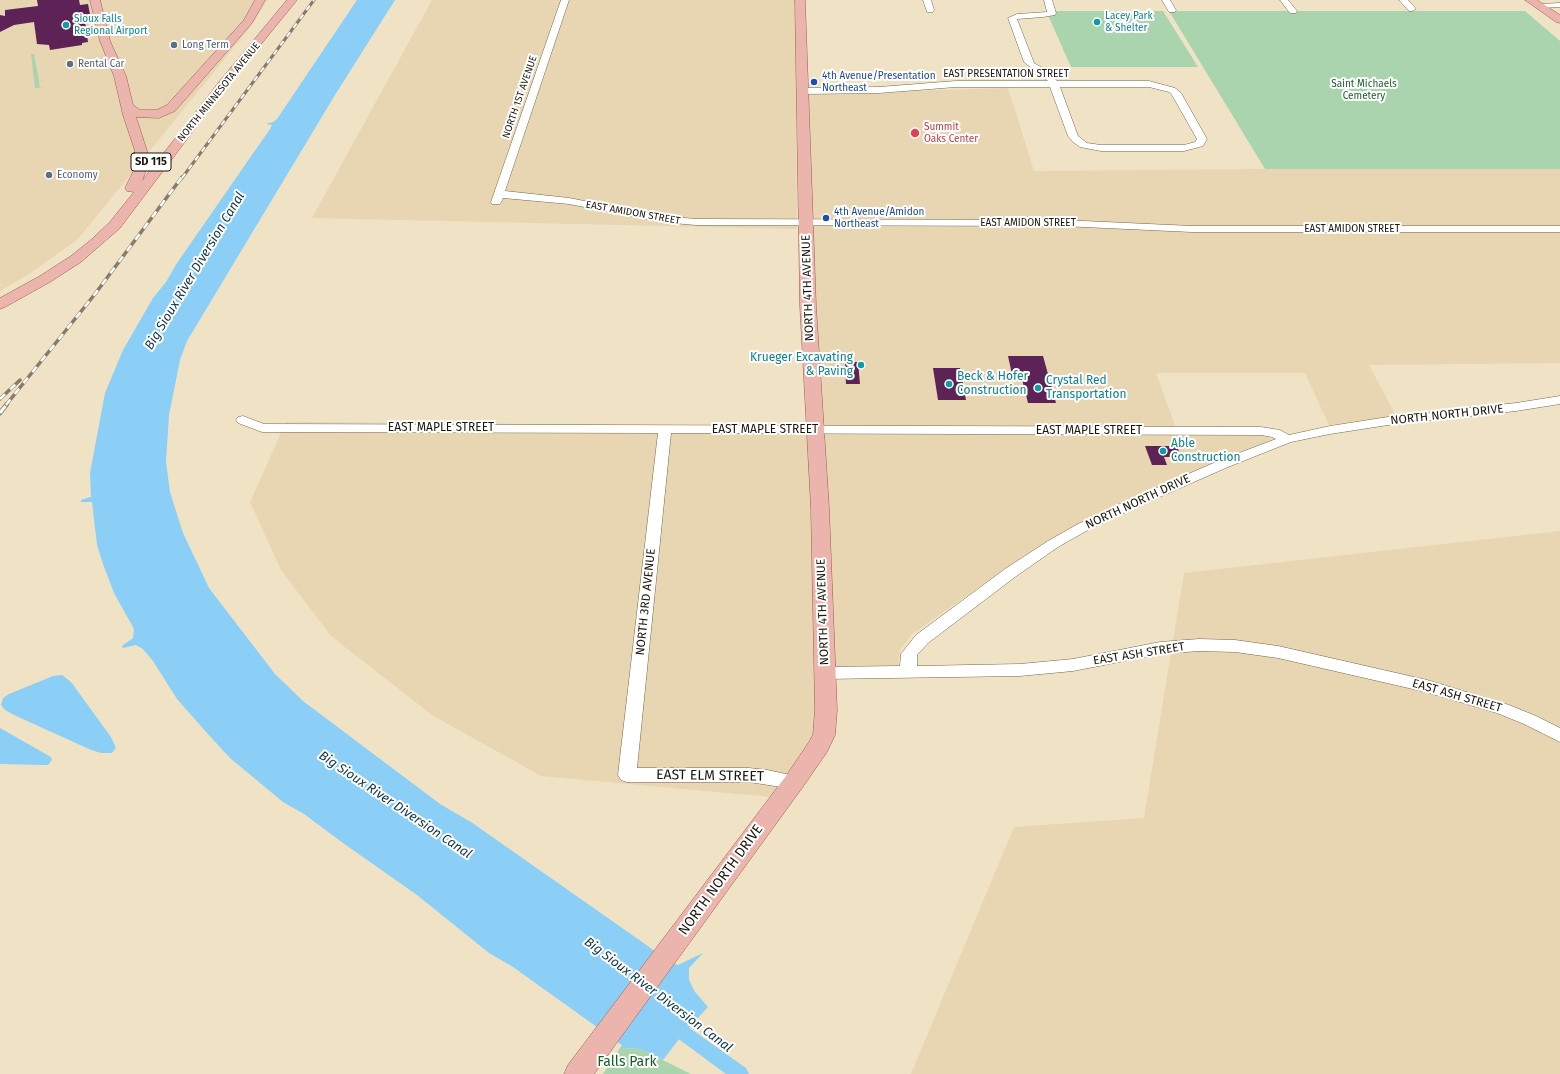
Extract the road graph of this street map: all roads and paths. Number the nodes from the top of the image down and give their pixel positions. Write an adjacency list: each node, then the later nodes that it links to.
1 (95, 0): 22 (main road)
2 (105, 0): 19 (main road)
3 (260, 0): 26 (main road)
4 (276, 0): 27 (main road, NORTH MINNESOTA AVENUE / SD 115)
5 (292, 0): 27 (main road, NORTH MINNESOTA AVENUE / SD 115)
6 (565, 0): 29 (street, NORTH 1ST AVENUE)
7 (800, 0): 24 (main road, NORTH 4TH AVENUE)
8 (927, 0): 15 (street)
9 (1048, 0): 23 (street)
10 (1166, 0): 16 (street)
11 (1284, 0): 17 (street)
12 (1403, 0): 14 (street)
13 (1544, 3): 18 (main road); 20 (main road)
14 (1412, 9)
15 (930, 10)
16 (1172, 10)
17 (1293, 11)
18 (1560, 12)
19 (109, 13)
20 (1560, 20)
21 (122, 46): 22 (main road)
22 (113, 58): 25 (main road)
23 (1054, 84): 23 (street, EAST PRESENTATION STREET); 24 (street, EAST PRESENTATION STREET)
24 (803, 90): 30 (main road, NORTH 4TH AVENUE)
25 (128, 107): 26 (main road); 28 (main road)
26 (155, 114): 27 (main road)
27 (194, 114): 28 (main road, NORTH MINNESOTA AVENUE / SD 115); 33 (main road, NORTH MINNESOTA AVENUE / SD 115)
28 (132, 188): 32 (main road, NORTH MINNESOTA AVENUE / SD 115)
29 (497, 198): 30 (street, EAST AMIDON STREET)
30 (806, 222): 31 (street, EAST AMIDON STREET); 37 (main road, NORTH 4TH AVENUE)
31 (1560, 229)
32 (0, 295)
33 (0, 304)
34 (1560, 400): 38 (street, NORTH NORTH DRIVE)
35 (243, 420): 36 (street, EAST MAPLE STREET)
36 (665, 429): 37 (street, EAST MAPLE STREET); 42 (street, NORTH 3RD AVENUE)
37 (816, 430): 38 (street, EAST MAPLE STREET); 40 (main road, NORTH 4TH AVENUE)
38 (1287, 439): 39 (street, NORTH NORTH DRIVE)
39 (908, 671): 40 (street, EAST ASH STREET); 41 (street, EAST ASH STREET)
40 (825, 673): 43 (main road, NORTH NORTH DRIVE)
41 (1560, 736)
42 (627, 775): 43 (street, EAST ELM STREET)
43 (794, 782): 44 (main road, NORTH NORTH DRIVE)
44 (578, 1074)

